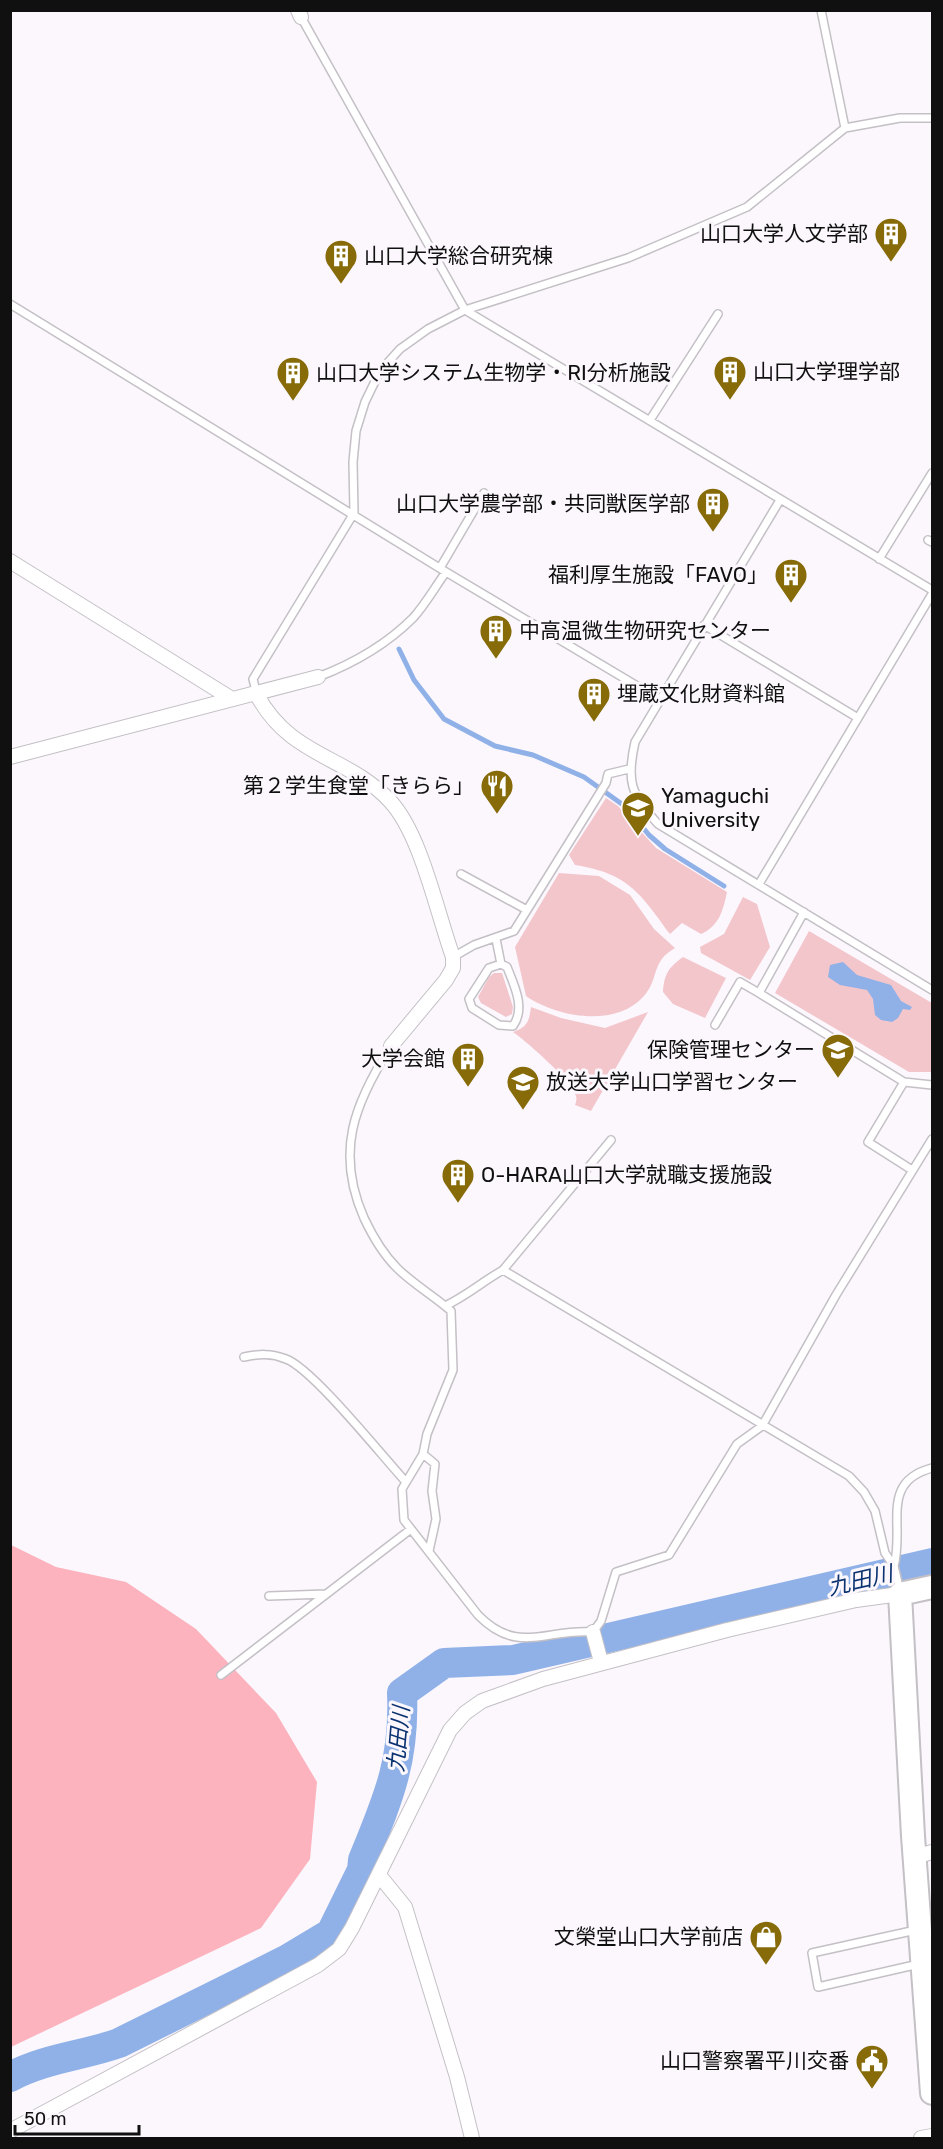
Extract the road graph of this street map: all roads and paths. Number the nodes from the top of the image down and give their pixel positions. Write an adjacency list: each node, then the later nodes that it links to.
1 (821, 10): 4 (lane)
2 (299, 14): 6 (lane)
3 (933, 118): 4 (lane)
4 (845, 128): 6 (lane)
5 (10, 304): 12 (lane)
6 (465, 310): 8 (lane); 12 (lane)
7 (718, 314): 8 (lane)
8 (650, 420): 11 (lane)
9 (933, 473): 13 (lane)
10 (484, 493): 15 (lane)
11 (780, 500): 13 (lane); 17 (lane)
12 (354, 513): 15 (lane); 19 (lane)
13 (879, 559): 16 (lane)
14 (10, 561): 20 (street)
15 (443, 570): 18 (lane); 21 (lane)
16 (933, 592): 22 (lane)
17 (704, 625): 21 (lane); 22 (lane)
18 (318, 677): 19 (street)
19 (257, 695): 20 (street); 30 (street)
20 (232, 699): 23 (street)
21 (659, 699): 24 (lane)
22 (858, 718): 26 (lane)
23 (10, 757)
24 (629, 768): 26 (lane); 27 (lane)
25 (461, 874): 27 (lane)
26 (759, 884): 28 (lane)
27 (527, 910): 29 (lane)
28 (804, 912): 32 (lane); 33 (lane)
29 (496, 939): 30 (lane); 31 (lane)
30 (453, 957): 35 (street)
31 (501, 964): 31 (lane)
32 (933, 990)
33 (759, 993): 34 (lane); 36 (lane)
34 (715, 1025)
35 (391, 1046): 42 (lane)
36 (904, 1082): 37 (lane); 40 (lane)
37 (933, 1085)
38 (933, 1138): 40 (lane)
39 (610, 1140): 41 (lane)
40 (912, 1170): 44 (lane)
41 (502, 1270): 42 (lane); 44 (lane)
42 (445, 1306): 45 (lane)
43 (244, 1357): 47 (lane)
44 (762, 1426): 50 (lane); 55 (lane)
45 (423, 1454): 47 (lane); 49 (lane)
46 (933, 1468): 50 (lane)
47 (406, 1482): 48 (lane)
48 (411, 1529): 49 (lane); 52 (lane)
49 (429, 1551): 55 (lane)
50 (894, 1566): 53 (lane)
51 (933, 1587): 53 (main road)
52 (326, 1594): 54 (lane); 57 (lane)
53 (900, 1594): 56 (street); 58 (main road)
54 (269, 1596)
55 (593, 1632): 56 (street)
56 (602, 1662): 59 (street)
57 (220, 1675)
58 (924, 1854): 60 (main road)
59 (379, 1875): 63 (street); 65 (street)
60 (921, 1929): 61 (main road); 61 (lane)
61 (922, 1964): 62 (main road)
62 (933, 2093)
63 (10, 2131)
64 (933, 2136): 66 (street)
65 (472, 2139)
66 (921, 2139)

